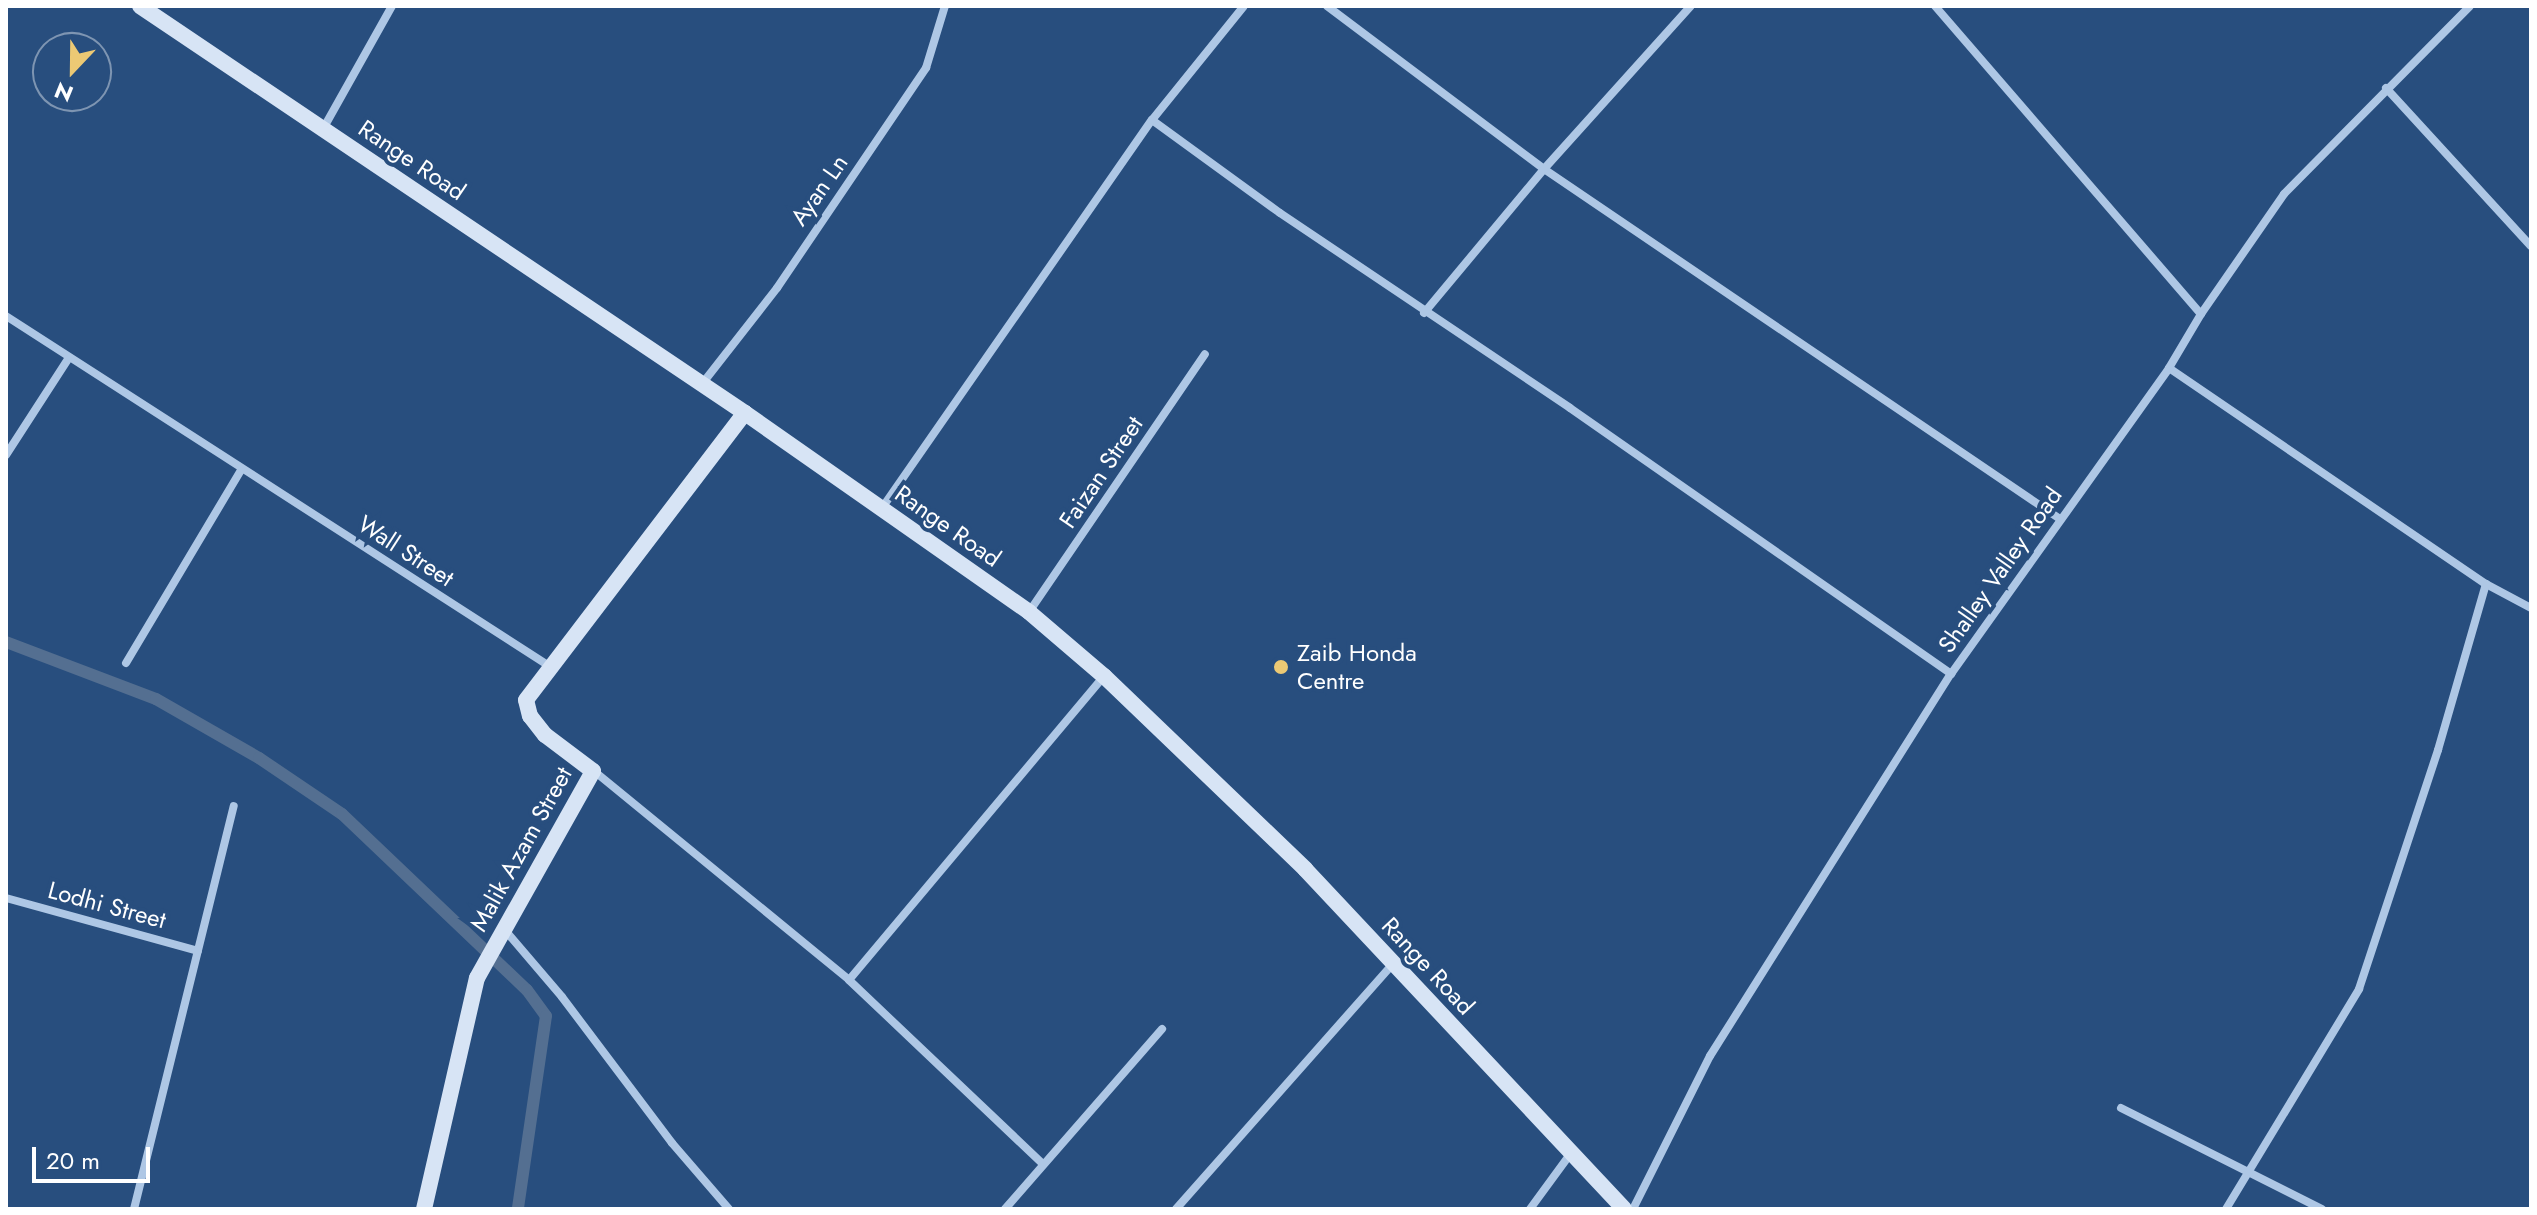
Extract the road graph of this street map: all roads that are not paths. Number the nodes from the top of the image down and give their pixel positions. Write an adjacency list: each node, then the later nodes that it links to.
1 (140, 6): 11 (main road, Range Road)
2 (392, 6): 11 (street)
3 (945, 6): 20 (street, Ayan Ln)
4 (1244, 6): 10 (street)
5 (1327, 6): 12 (street)
6 (1691, 6): 12 (street)
7 (2470, 6): 9 (street, Shalley Valley Road)
8 (1939, 7): 15 (street)
9 (2386, 88): 13 (street); 15 (street, Shalley Valley Road)
10 (1152, 120): 14 (street); 24 (street)
11 (323, 129): 20 (main road, Range Road)
12 (1544, 169): 14 (street); 25 (street)
13 (2531, 246)
14 (1424, 313): 31 (street)
15 (2201, 314): 19 (street, Shalley Valley Road)
16 (6, 316): 18 (street, Wall Street)
17 (1205, 354): 28 (street, Faizan Street)
18 (68, 359): 22 (street); 23 (street, Wall Street)
19 (2169, 368): 25 (street, Shalley Valley Road); 26 (street)
20 (702, 384): 21 (main road, Range Road)
21 (745, 413): 24 (main road, Range Road); 30 (main road, Malik Azam Street)
22 (6, 455)
23 (241, 470): 29 (street); 30 (street, Wall Street)
24 (882, 508): 28 (main road, Range Road)
25 (2060, 519): 31 (street, Shalley Valley Road)
26 (2486, 584): 27 (street); 44 (street)
27 (2531, 608)
28 (1029, 612): 32 (main road, Range Road)
29 (126, 663)
30 (549, 666): 33 (main road, Malik Azam Street)
31 (1951, 674): 52 (street, Shalley Valley Road)
32 (1104, 676): 38 (main road, Range Road); 39 (street)
33 (593, 771): 36 (main road, Malik Azam Street); 39 (street)
34 (234, 806): 37 (street)
35 (6, 898): 37 (street, Lodhi Street)
36 (501, 935): 46 (main road, Malik Azam Street); 47 (street)
37 (198, 951): 45 (street)
38 (1393, 964): 42 (main road, Range Road); 49 (street)
39 (849, 980): 43 (street)
40 (1162, 1029): 43 (street)
41 (2121, 1108): 44 (street)
42 (1571, 1153): 50 (street); 51 (main road, Range Road)
43 (1042, 1163): 48 (street)
44 (2249, 1174): 53 (street); 54 (street)
45 (134, 1209)
46 (424, 1209)
47 (729, 1209)
48 (1005, 1209)
49 (1176, 1209)
50 (1530, 1209)
51 (1624, 1209)
52 (1633, 1209)
53 (2226, 1209)
54 (2322, 1209)

